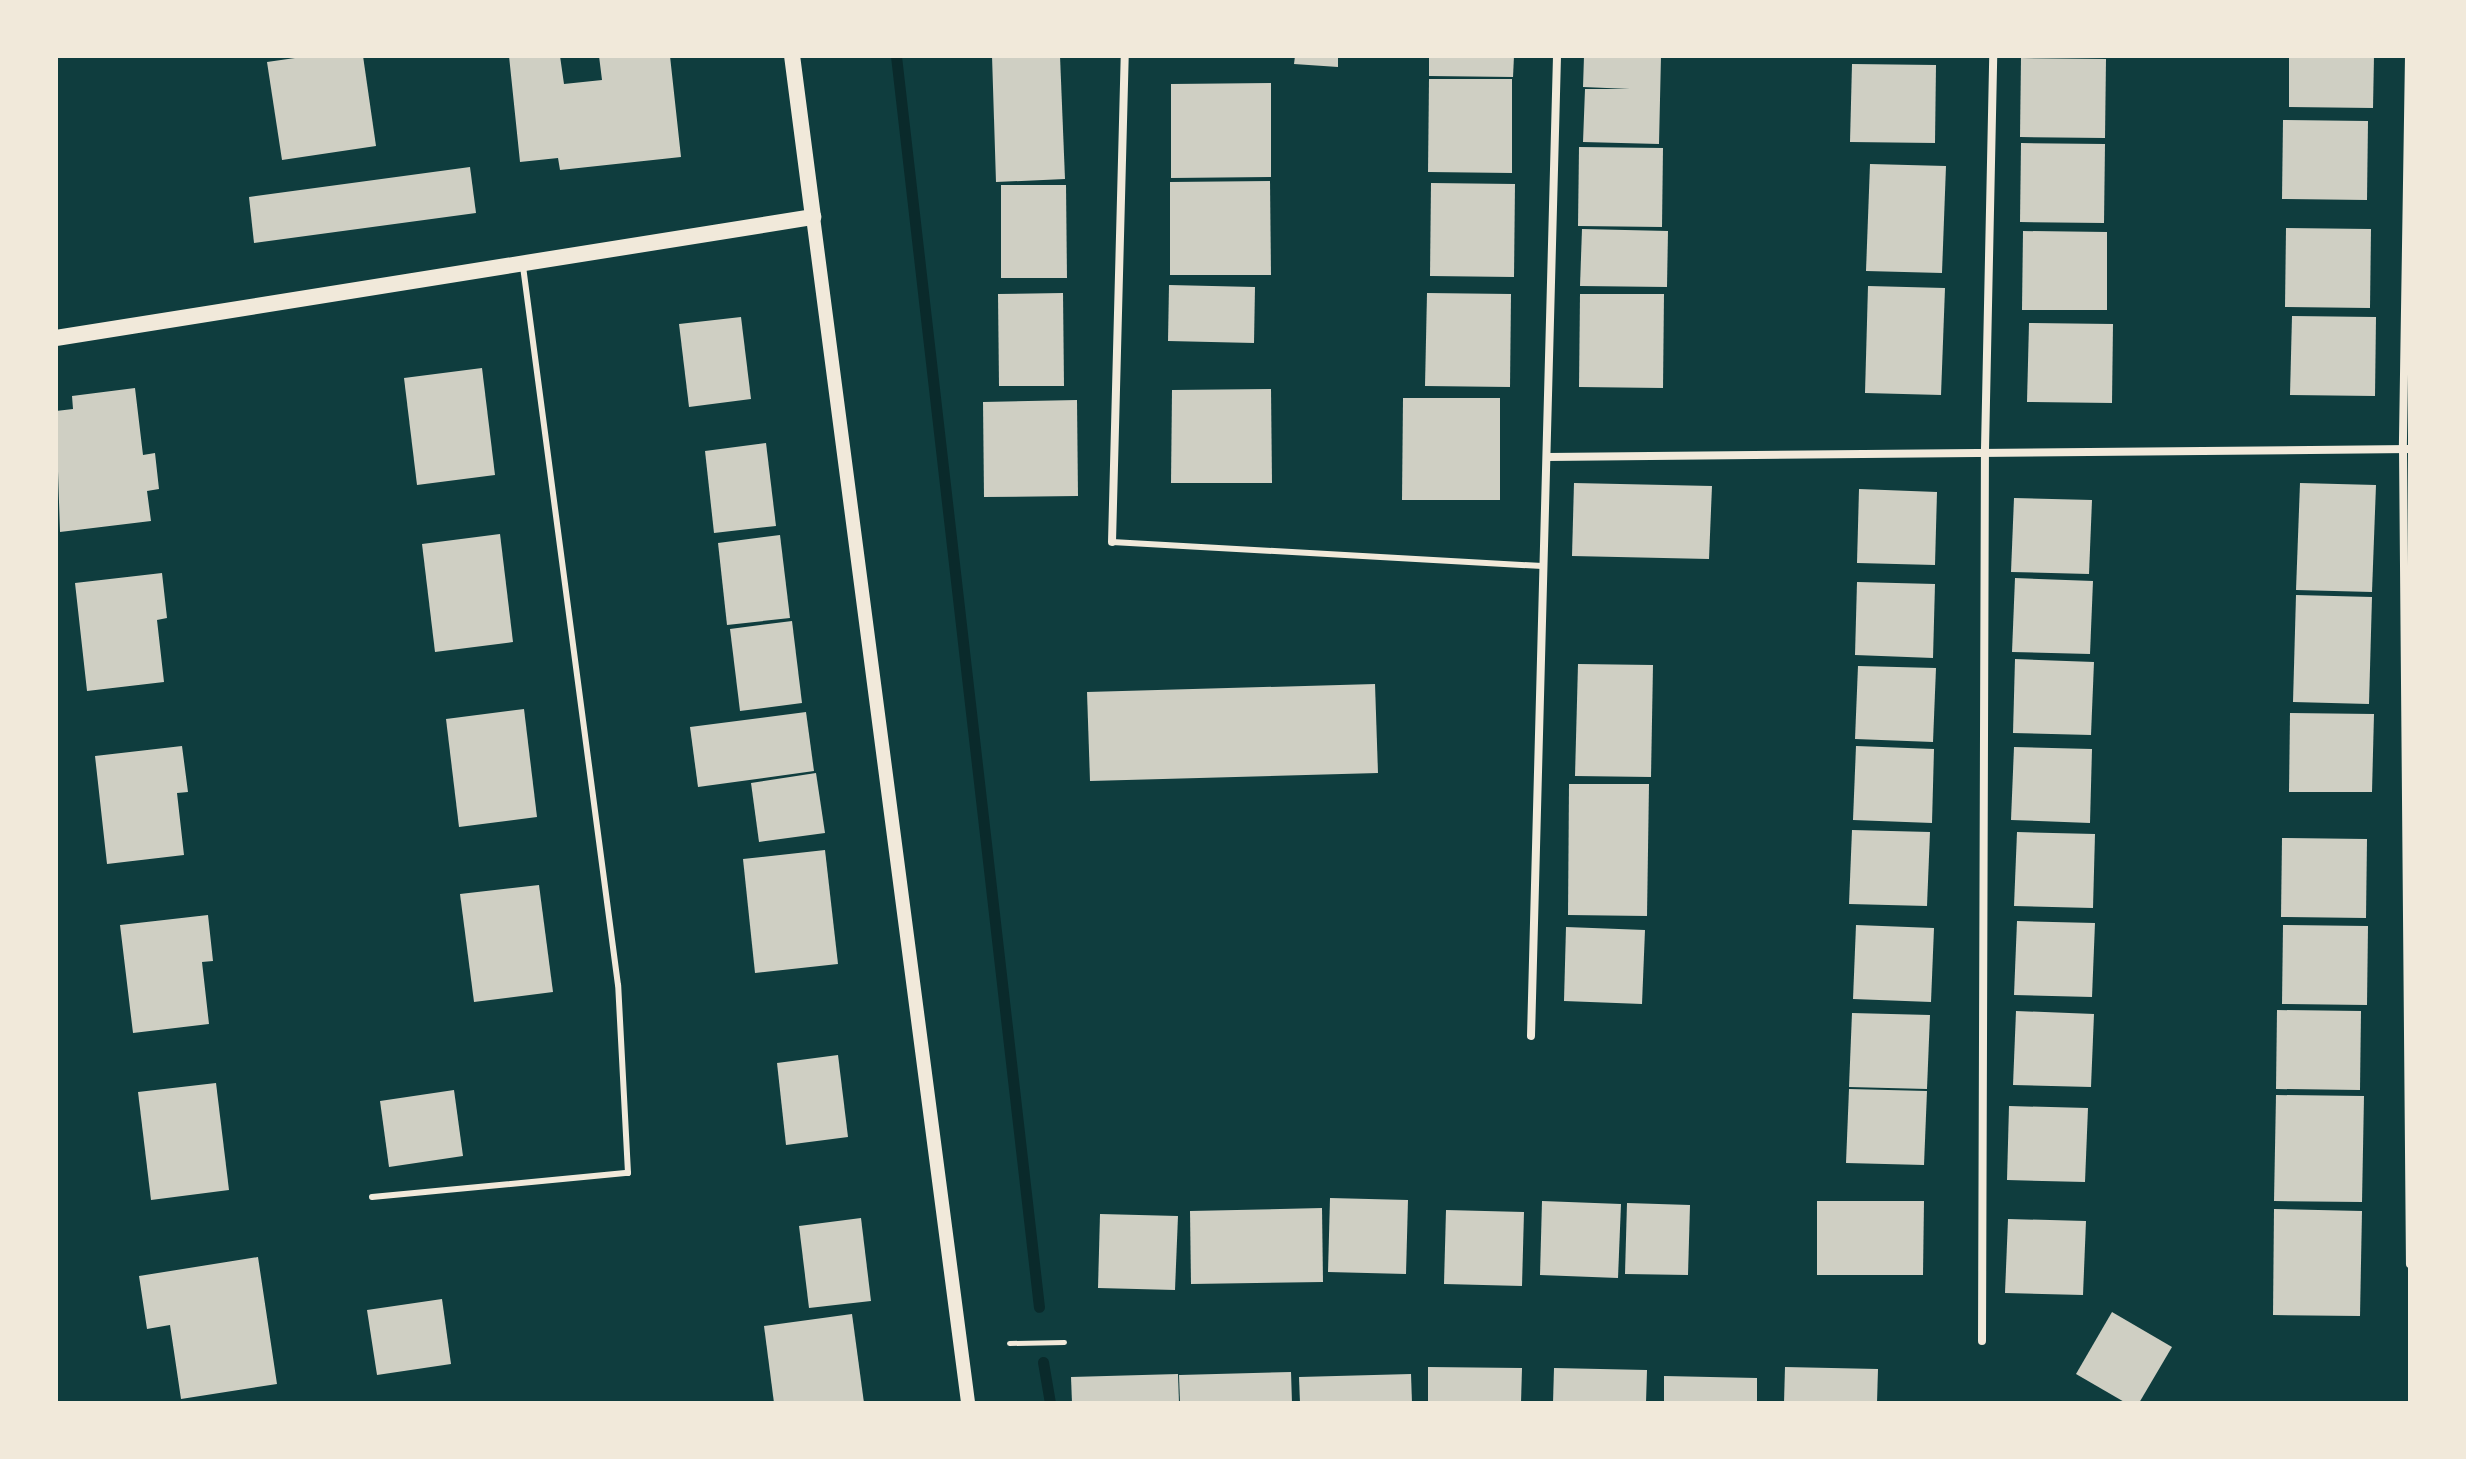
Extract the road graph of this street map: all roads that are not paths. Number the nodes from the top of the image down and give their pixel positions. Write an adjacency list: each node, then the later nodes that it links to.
1 (792, 56): 6 (main road)
2 (1125, 56): 12 (street)
3 (1557, 56): 11 (street)
4 (1993, 56): 9 (street)
5 (2409, 56): 10 (street)
6 (813, 217): 7 (main road); 18 (street)
7 (523, 262): 8 (main road); 15 (lane)
8 (56, 338)
9 (1985, 449): 10 (street); 11 (street); 17 (street)
10 (2406, 449): 16 (street)
11 (1547, 457): 13 (street)
12 (1112, 542): 13 (lane)
13 (1542, 566): 14 (street)
14 (1531, 1036)
15 (372, 1197)
16 (2410, 1264)
17 (1982, 1341)
18 (968, 1403)

